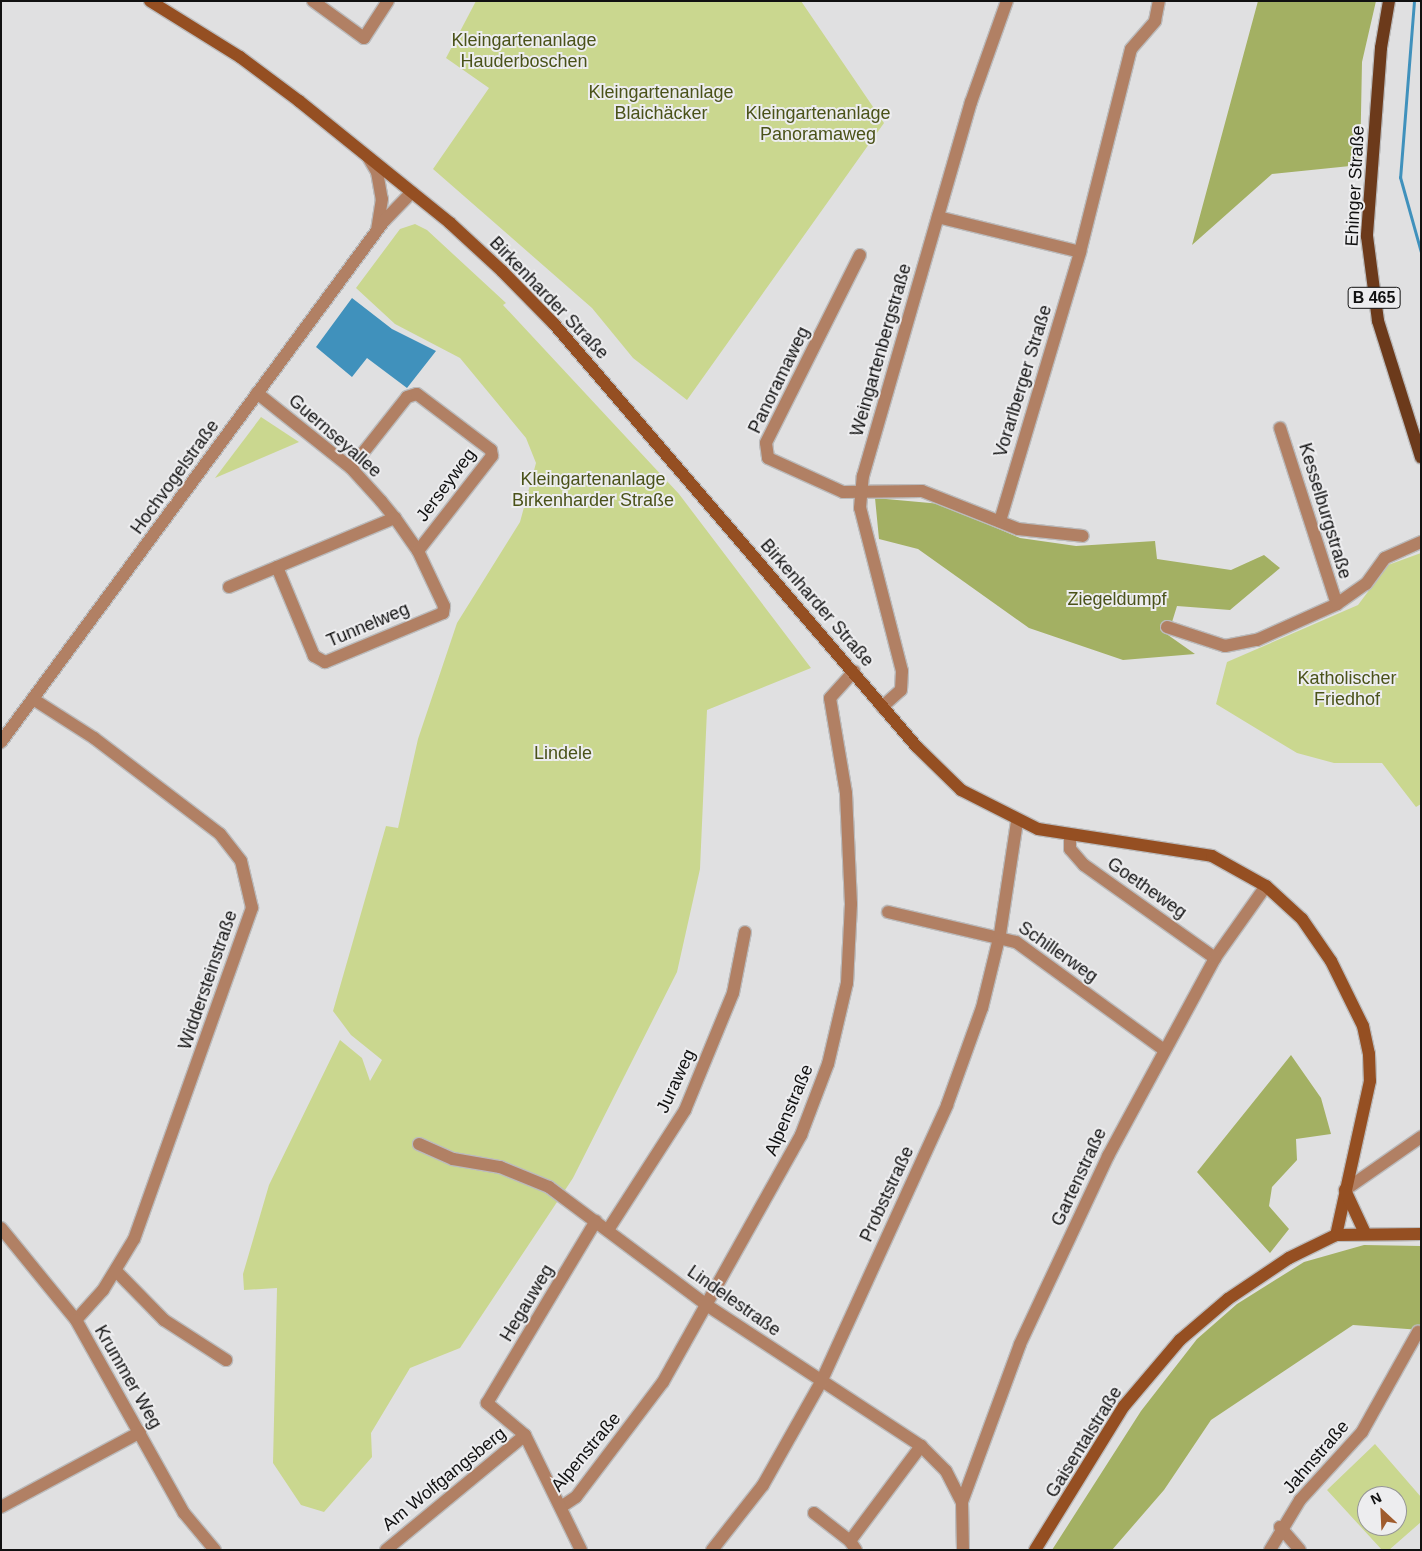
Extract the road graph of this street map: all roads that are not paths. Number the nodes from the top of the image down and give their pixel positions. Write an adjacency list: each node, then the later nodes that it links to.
1 (150, 1): 7 (main road, Birkenharder Straße)
2 (313, 1): 3 (street)
3 (388, 1)
4 (1159, 1): 11 (street, Vorarlberger Straße)
5 (1390, 1): 15 (main road, Ehinger Straße / B 465)
6 (1006, 2): 9 (street, Weingartenbergstraße)
7 (366, 155): 8 (main road, Birkenharder Straße); 10 (street, Hochvogelstraße)
8 (412, 192): 10 (street, Hochvogelstraße); 28 (main road, Birkenharder Straße)
9 (938, 217): 11 (street); 17 (street, Weingartenbergstraße)
10 (377, 231): 13 (street, Hochvogelstraße)
11 (1080, 252): 19 (street, Vorarlberger Straße)
12 (860, 255): 17 (street, Panoramaweg)
13 (257, 393): 16 (street, Guernseyallee); 29 (street, Hochvogelstraße)
14 (1280, 428): 25 (street, Kesselburgstraße)
15 (1421, 457)
16 (351, 468): 18 (street, Guernseyallee); 22 (street, Jerseyweg)
17 (861, 492): 19 (street); 30 (street, Weingartenbergstraße)
18 (395, 518): 22 (street, Guernseyallee); 23 (street)
19 (1000, 521): 20 (street)
20 (1083, 536)
21 (1421, 542): 25 (street)
22 (418, 551): 26 (street, Guernseyallee)
23 (277, 567): 24 (street); 26 (street, Tunnelweg)
24 (229, 587)
25 (1337, 604): 27 (street)
26 (443, 613)
27 (1167, 627)
28 (854, 671): 30 (main road, Birkenharder Straße); 50 (street, Alpenstraße)
29 (33, 699): 31 (street, Hochvogelstraße); 49 (street, Widdersteinstraße)
30 (882, 706): 32 (main road, Birkenharder Straße)
31 (1, 742)
32 (1017, 821): 33 (main road, Birkenharder Straße); 37 (street, Probststraße)
33 (1070, 838): 34 (main road, Birkenharder Straße); 38 (street, Goetheweg)
34 (1266, 886): 38 (street, Gartenstraße); 42 (main road, Birkenharder Straße)
35 (888, 912): 37 (street, Schillerweg)
36 (745, 932): 45 (street, Juraweg)
37 (1000, 934): 39 (street, Schillerweg); 54 (street, Probststraße)
38 (1215, 958): 39 (street, Gartenstraße)
39 (1163, 1049): 58 (street, Gartenstraße)
40 (1421, 1137): 42 (street)
41 (419, 1144): 43 (street, Lindelestraße)
42 (1345, 1190): 46 (main road); 48 (main road, Birkenharder Straße)
43 (596, 1221): 45 (street, Lindelestraße); 56 (street, Hegauweg)
44 (1, 1228): 51 (street, Krummer Weg)
45 (608, 1230): 50 (street, Lindelestraße)
46 (1365, 1232): 47 (main road, Gaisentalstraße); 48 (main road, Gaisentalstraße)
47 (1421, 1234)
48 (1336, 1236): 69 (main road, Gaisentalstraße)
49 (116, 1271): 51 (street, Widdersteinstraße); 53 (street)
50 (708, 1306): 54 (street, Lindelestraße); 60 (street, Alpenstraße)
51 (76, 1320): 55 (street, Krummer Weg)
52 (1418, 1332): 62 (street, Jahnstraße)
53 (226, 1360)
54 (821, 1382): 57 (street, Lindelestraße); 67 (street, Probststraße)
55 (140, 1432): 59 (street); 64 (street, Krummer Weg)
56 (525, 1435): 60 (street); 65 (street, Am Wolfgangsberg)
57 (921, 1446): 58 (street, Lindelestraße); 63 (street)
58 (962, 1502): 68 (street, Lindelestraße)
59 (1, 1507)
60 (561, 1507): 66 (street)
61 (814, 1513): 63 (street)
62 (1280, 1527): 70 (street, Jahnstraße); 71 (street)
63 (853, 1545)
64 (214, 1550)
65 (386, 1550)
66 (581, 1550)
67 (712, 1550)
68 (963, 1550)
69 (1035, 1550)
70 (1270, 1550)
71 (1300, 1550)

